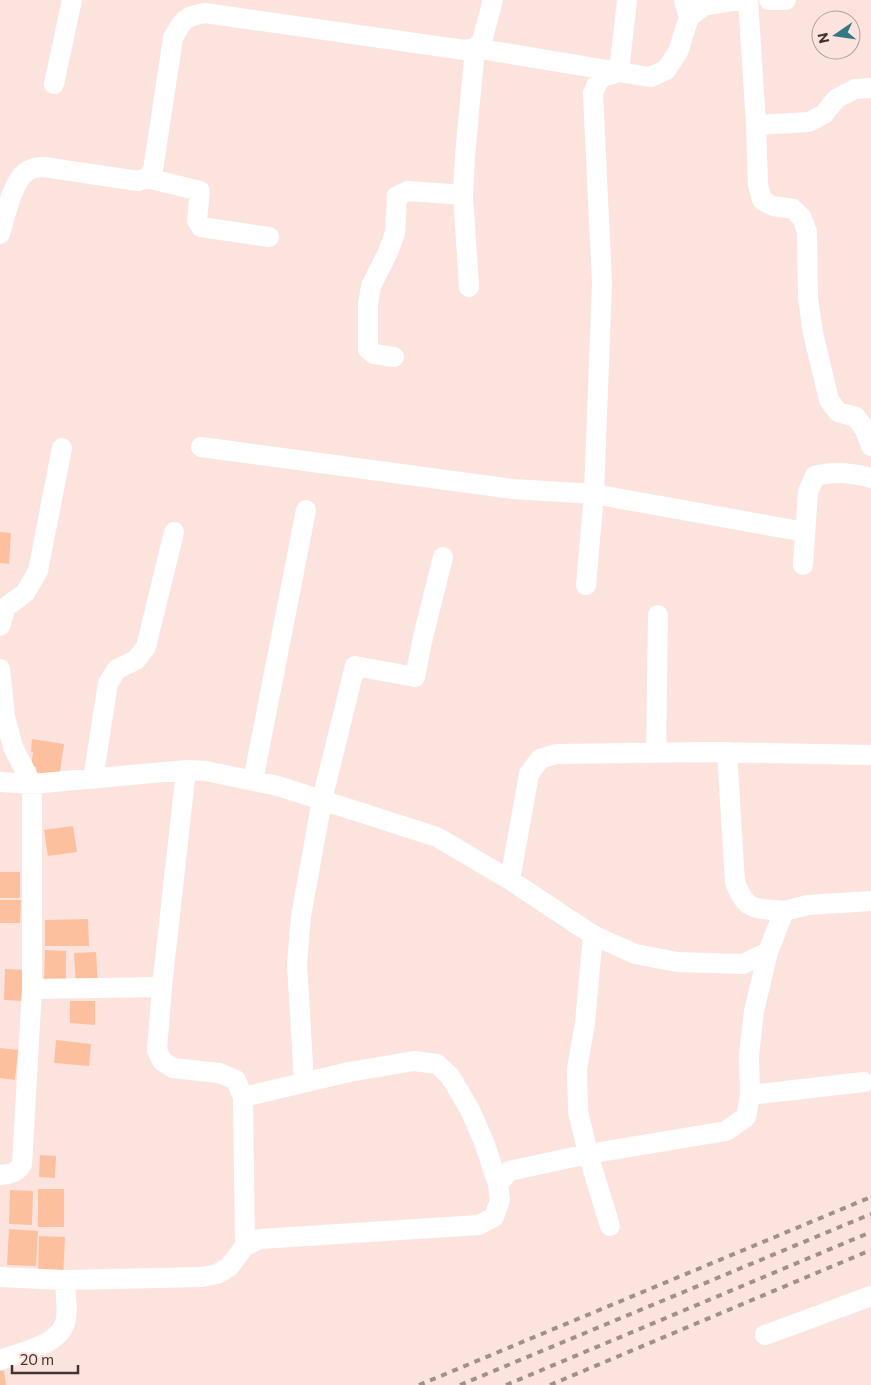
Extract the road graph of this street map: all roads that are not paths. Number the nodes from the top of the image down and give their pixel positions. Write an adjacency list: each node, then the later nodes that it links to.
1 (72, 0): 13 (street)
2 (189, 0): 10 (street)
3 (493, 0): 11 (street)
4 (627, 0): 12 (street)
5 (739, 0): 9 (street)
6 (748, 0): 15 (street)
7 (768, 0): 8 (street)
8 (786, 0)
9 (687, 9): 12 (street)
10 (181, 23): 11 (street); 16 (street)
11 (475, 48): 12 (street); 18 (street)
12 (619, 72): 27 (street)
13 (54, 84)
14 (871, 88): 15 (street)
15 (756, 125): 23 (street)
16 (147, 178): 17 (street); 20 (street)
17 (7, 188): 19 (street)
18 (463, 195): 21 (street); 22 (street)
19 (0, 234)
20 (269, 237)
21 (469, 287)
22 (394, 357)
23 (871, 446)
24 (62, 448): 35 (street)
25 (201, 448): 27 (street)
26 (871, 478): 30 (street)
27 (594, 494): 30 (street); 33 (street)
28 (306, 510): 42 (street)
29 (174, 532): 41 (street)
30 (805, 532): 32 (street)
31 (443, 557): 45 (street)
32 (803, 565)
33 (586, 584)
34 (658, 615): 38 (street)
35 (0, 626)
36 (0, 669): 44 (street)
37 (727, 752): 38 (street); 39 (street); 48 (street)
38 (656, 753): 46 (street)
39 (871, 755)
40 (186, 770): 41 (street); 42 (street); 51 (street)
41 (93, 779): 44 (street)
42 (253, 781): 45 (street)
43 (0, 782): 44 (street)
44 (32, 784): 52 (street)
45 (322, 800): 46 (street); 53 (street)
46 (510, 880): 49 (street)
47 (871, 900): 48 (street)
48 (784, 911): 50 (street)
49 (593, 935): 50 (street); 57 (street)
50 (768, 952): 55 (street)
51 (162, 988): 52 (street); 56 (street)
52 (32, 989): 58 (street)
53 (304, 1082): 56 (street); 59 (street)
54 (864, 1082): 55 (street)
55 (750, 1095): 57 (street)
56 (243, 1097): 61 (street)
57 (588, 1154): 59 (street); 60 (street)
58 (0, 1174)
59 (498, 1184): 61 (street)
60 (610, 1226)
61 (245, 1246): 63 (street)
62 (0, 1277): 63 (street)
63 (65, 1280): 66 (street)
64 (871, 1296): 65 (street)
65 (765, 1335)
66 (0, 1360)

